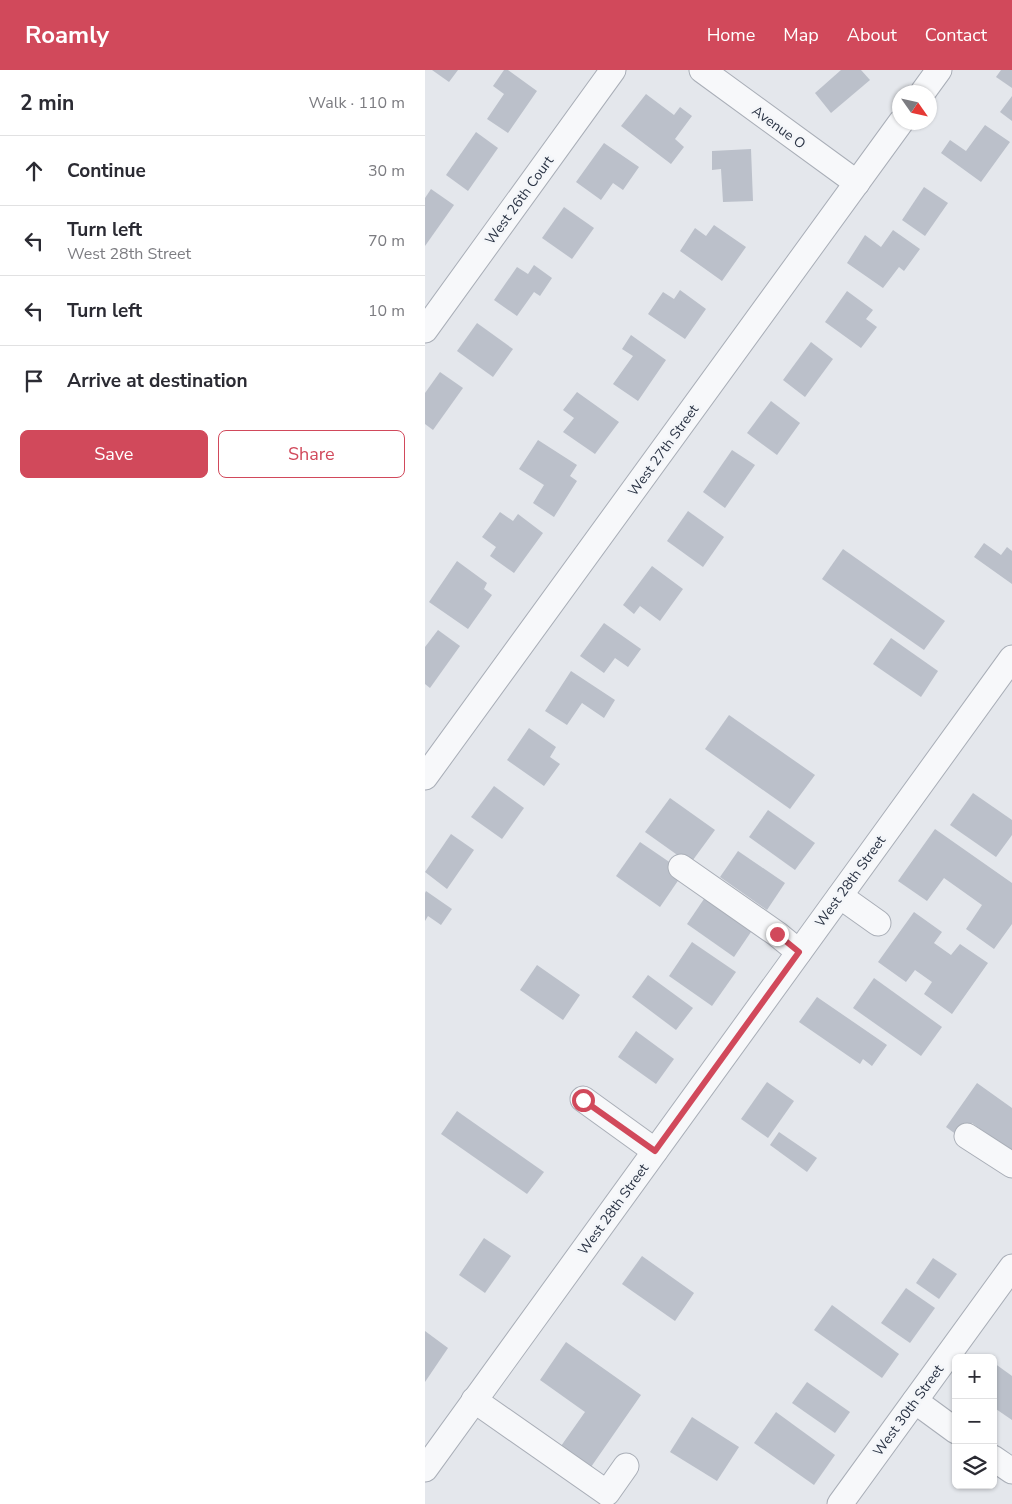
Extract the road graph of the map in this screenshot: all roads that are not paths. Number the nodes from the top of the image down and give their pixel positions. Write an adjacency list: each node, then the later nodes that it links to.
1 (601, 70): 8 (street, West 26th Court)
2 (613, 70): 9 (street, West 26th Court)
3 (702, 70): 7 (street, Avenue O)
4 (939, 70): 5 (street)
5 (928, 85)
6 (895, 130): 7 (street, West 27th Street)
7 (857, 183): 11 (street, West 27th Street)
8 (425, 311)
9 (425, 330)
10 (1012, 658): 13 (street, West 28th Street)
11 (425, 777)
12 (681, 868): 15 (street)
13 (840, 896): 14 (street); 15 (street, West 28th Street)
14 (878, 923)
15 (799, 952): 18 (street, West 28th Street)
16 (583, 1100): 18 (street)
17 (967, 1136): 19 (street)
18 (655, 1151): 21 (street, West 28th Street)
19 (1012, 1165)
20 (1012, 1267): 22 (street, West 30th Street)
21 (475, 1400): 25 (street); 26 (street, West 28th Street)
22 (915, 1402): 23 (street); 28 (street, West 30th Street)
23 (952, 1428)
24 (997, 1461): 27 (street)
25 (626, 1466)
26 (425, 1469)
27 (1012, 1471)
28 (840, 1504)

